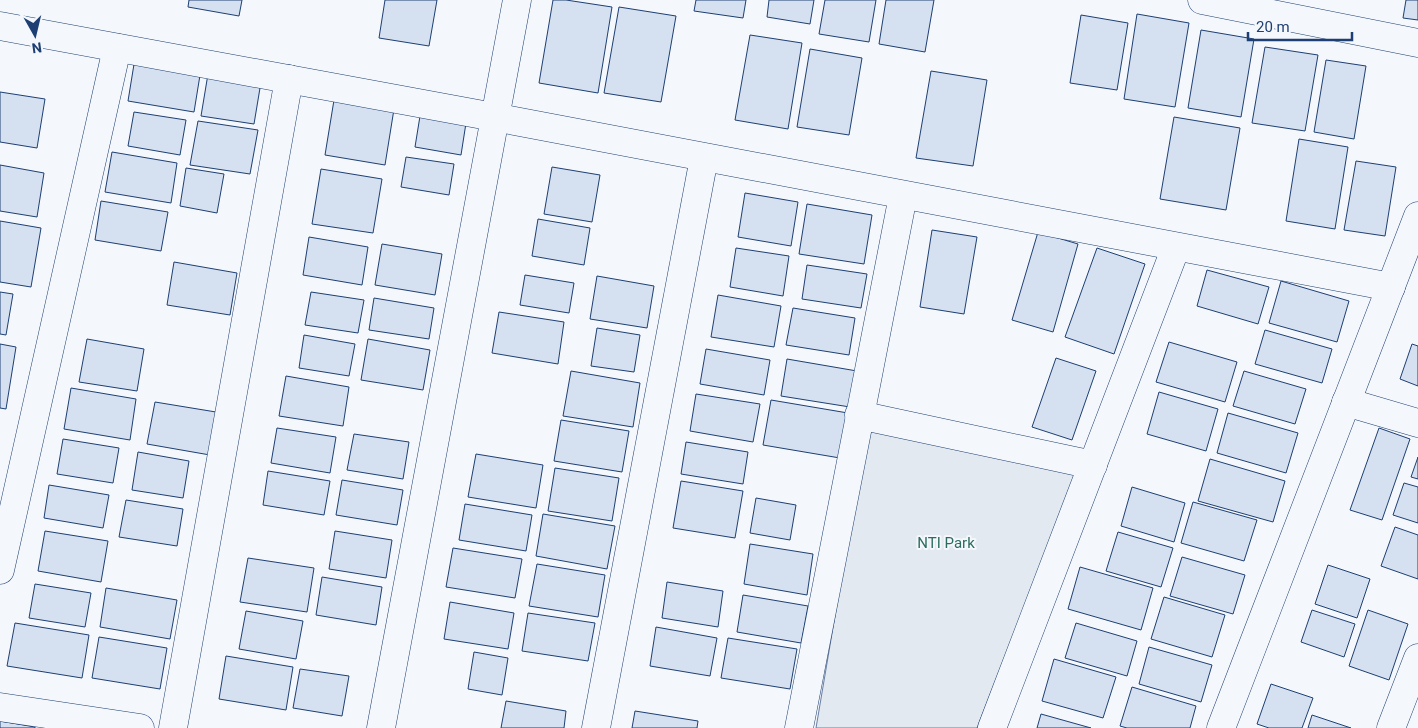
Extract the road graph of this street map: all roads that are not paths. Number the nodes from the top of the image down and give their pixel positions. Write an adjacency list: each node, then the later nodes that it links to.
1 (517, 0): 7 (street)
2 (1202, 0): 4 (street)
3 (0, 26): 5 (street)
4 (1418, 43)
5 (117, 48): 6 (street); 17 (street)
6 (289, 79): 7 (street); 21 (street)
7 (494, 117): 8 (street); 22 (street)
8 (704, 158): 9 (street); 23 (street)
9 (903, 196): 11 (street); 14 (street)
10 (1418, 216): 12 (street)
11 (1176, 247): 12 (street); 16 (street)
12 (1391, 288): 13 (street)
13 (1346, 402): 15 (street); 26 (street)
14 (860, 415): 16 (street); 24 (street)
15 (1418, 423)
16 (1093, 465): 25 (street)
17 (0, 570)
18 (1418, 658): 27 (street)
19 (0, 707): 20 (street)
20 (140, 728)
21 (173, 728)
22 (381, 728)
23 (596, 728)
24 (799, 728)
25 (992, 728)
26 (1221, 728)
27 (1391, 728)

